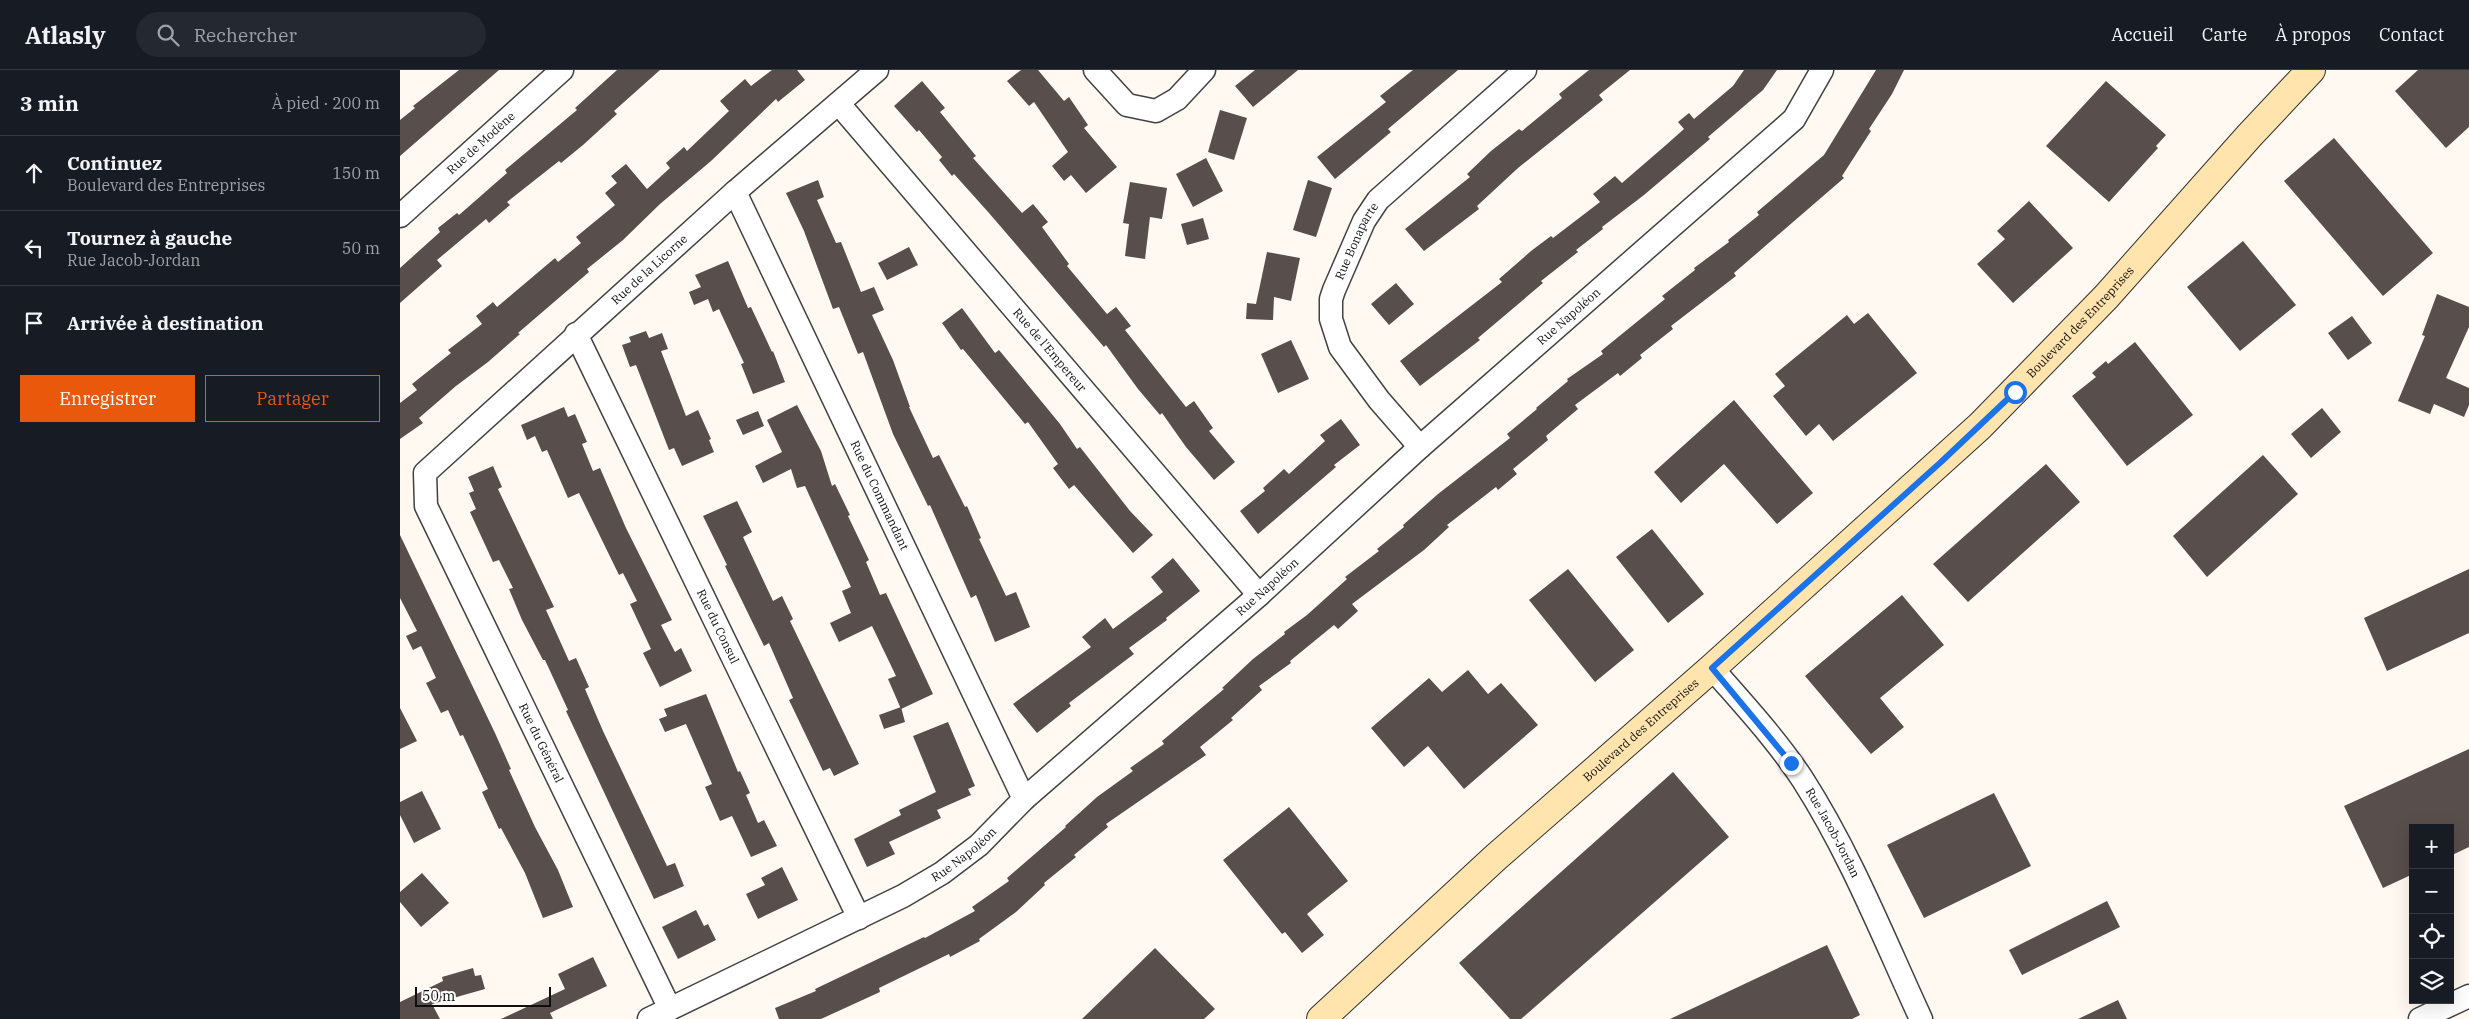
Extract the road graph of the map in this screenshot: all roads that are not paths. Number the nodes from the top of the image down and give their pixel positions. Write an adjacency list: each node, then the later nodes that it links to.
1 (562, 70): 10 (street, Rue de Modène)
2 (877, 70): 8 (street, Rue de la Licorne)
3 (1096, 70): 4 (street)
4 (1204, 70)
5 (1525, 70): 12 (street, Rue Bonaparte)
6 (1822, 70): 12 (street, Rue Napoléon)
7 (2311, 70): 15 (street, Boulevard des Entreprises)
8 (839, 104): 9 (street, Rue de la Licorne); 14 (street, Rue de l'Empereur)
9 (735, 192): 11 (street, Rue de la Licorne); 16 (street, Rue du Commandant)
10 (400, 216)
11 (576, 334): 13 (street, Rue de la Licorne); 17 (street, Rue du Consul)
12 (1420, 447): 14 (street, Rue Napoléon)
13 (425, 473): 19 (street, Rue du Général)
14 (1259, 595): 16 (street, Rue Napoléon)
15 (1712, 668): 21 (street, Boulevard des Entreprises); 22 (street, Rue Jacob-Jordan)
16 (1024, 799): 17 (street, Rue Napoléon)
17 (859, 918): 19 (street, Rue Napoléon)
18 (2469, 996): 23 (street)
19 (670, 1009): 20 (street, Rue Napoléon)
20 (649, 1019)
21 (1321, 1019)
22 (1921, 1019)
23 (2420, 1019)

